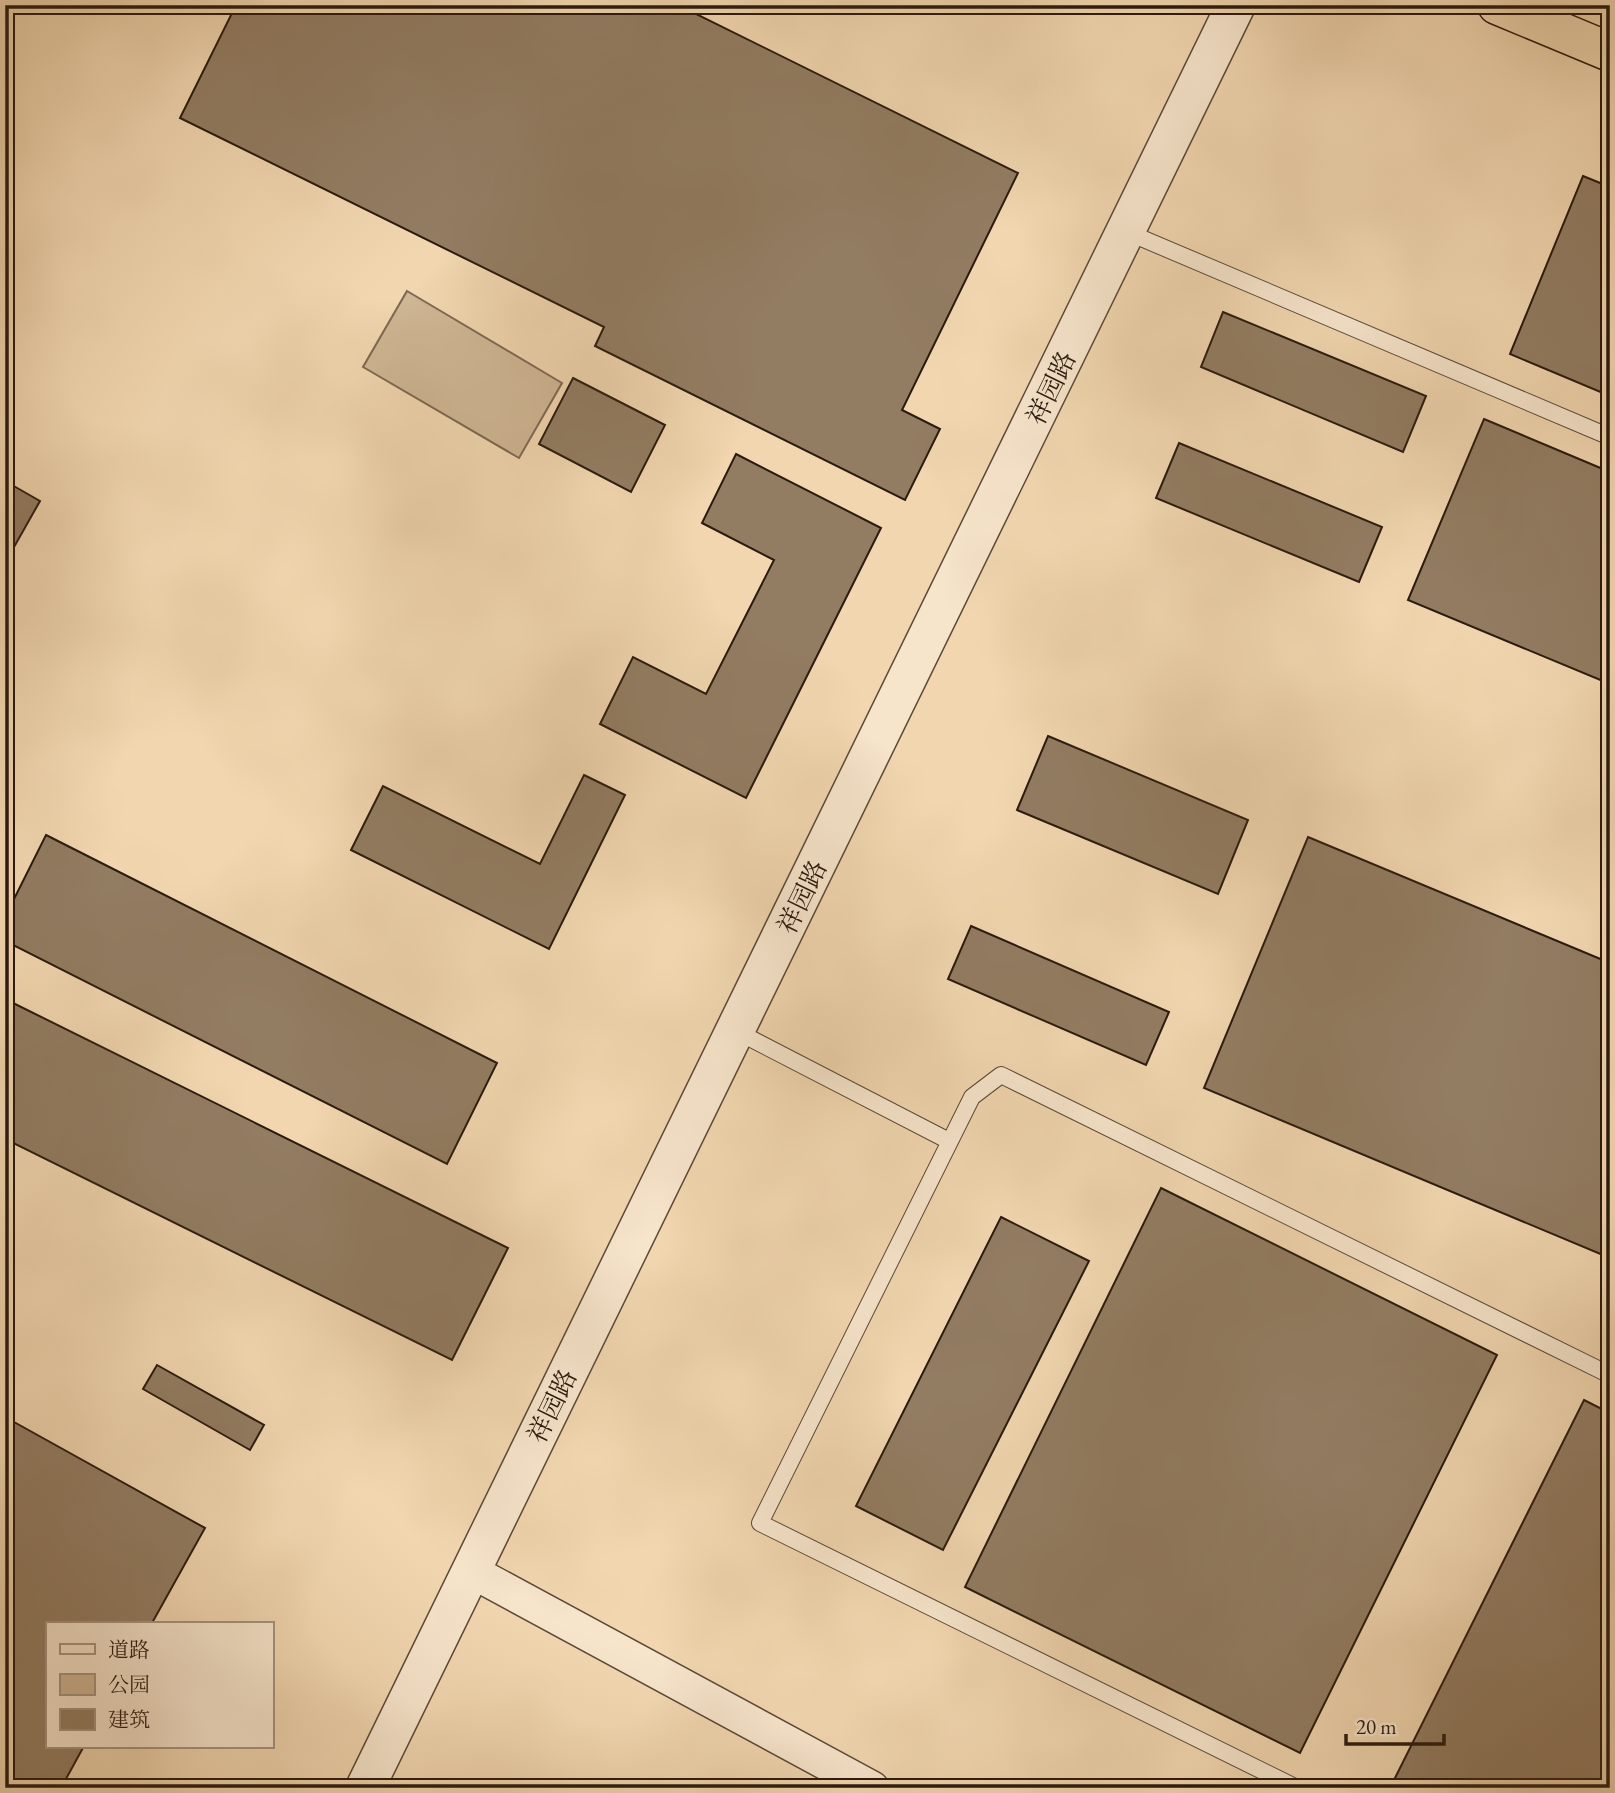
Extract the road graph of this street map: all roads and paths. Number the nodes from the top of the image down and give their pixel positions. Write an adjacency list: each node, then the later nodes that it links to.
1 (1236, 5): 4 (street, 祥园路)
2 (1497, 5): 3 (highway)
3 (1610, 51)
4 (1128, 232): 5 (lane); 6 (street, 祥园路)
5 (1610, 436)
6 (736, 1031): 7 (lane); 9 (street, 祥园路)
7 (950, 1142): 8 (lane); 12 (lane)
8 (1610, 1375)
9 (471, 1571): 10 (street, 祥园路); 11 (street)
10 (365, 1788)
11 (872, 1788)
12 (1297, 1788)

